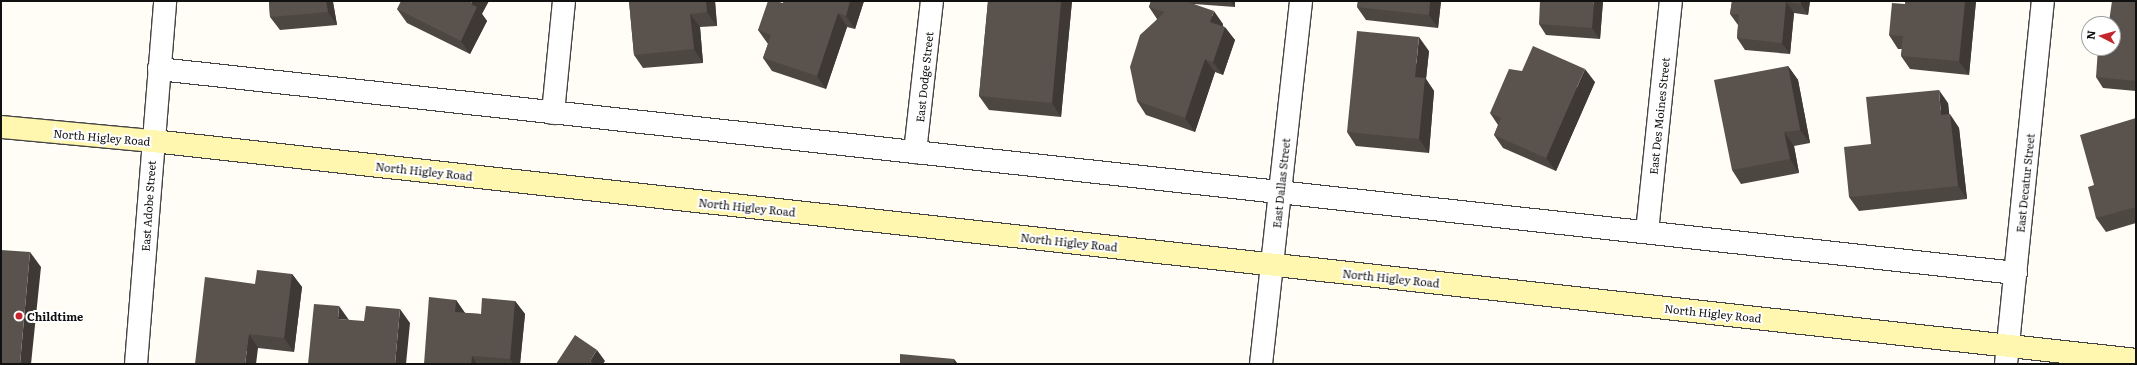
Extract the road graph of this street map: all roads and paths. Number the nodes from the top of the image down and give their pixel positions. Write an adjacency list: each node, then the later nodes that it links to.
1 (165, 1): 7 (street, East Adobe Street)
2 (564, 1): 8 (street)
3 (932, 1): 11 (street, East Dodge Street)
4 (1301, 1): 12 (street, East Dallas Street)
5 (1671, 1): 13 (street, East Des Moines Street)
6 (2044, 1): 15 (street, East Decatur Street)
7 (159, 69): 8 (street); 10 (street, East Adobe Street)
8 (553, 113): 11 (street)
9 (1, 127): 10 (main road, North Higley Road)
10 (153, 141): 14 (main road, North Higley Road); 18 (street, East Adobe Street)
11 (915, 152): 12 (street)
12 (1280, 192): 13 (street); 14 (street, East Dallas Street)
13 (1647, 232): 15 (street)
14 (1273, 265): 16 (main road, North Higley Road); 19 (street, East Dallas Street)
15 (2016, 273): 16 (street, East Decatur Street)
16 (2007, 355): 17 (main road, North Higley Road)
17 (2136, 360)
18 (136, 364)
19 (1261, 364)

